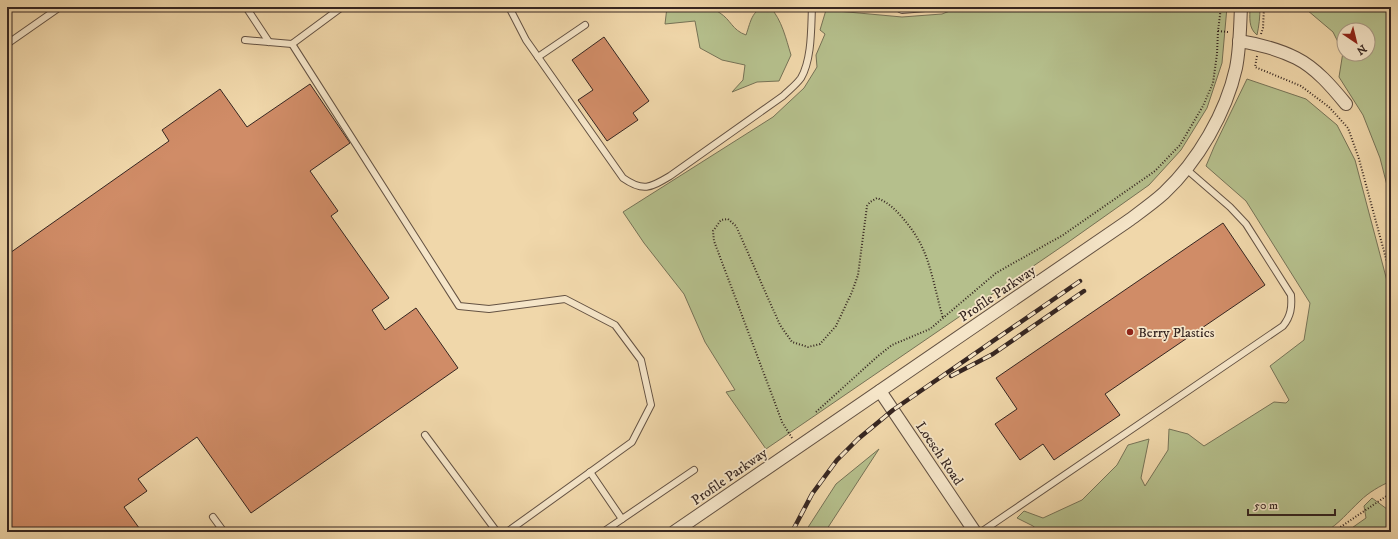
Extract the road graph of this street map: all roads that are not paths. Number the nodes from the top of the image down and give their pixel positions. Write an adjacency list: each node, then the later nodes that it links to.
1 (60, 7): 13 (lane)
2 (246, 7): 12 (lane)
3 (342, 7): 14 (lane)
4 (509, 7): 15 (lane)
5 (812, 7): 15 (lane)
6 (896, 7): 7 (lane)
7 (937, 7)
8 (1241, 7): 11 (street, Profile Parkway)
9 (585, 25): 15 (lane)
10 (245, 40): 12 (lane)
11 (1239, 41): 16 (street); 17 (street, Profile Parkway)
12 (269, 42): 14 (lane)
13 (7, 44)
14 (292, 44): 21 (lane)
15 (538, 57)
16 (1346, 104)
17 (1185, 168): 18 (street, Profile Parkway); 31 (lane)
18 (880, 390): 29 (street, Profile Parkway); 30 (street, Loesch Road)
19 (425, 435): 26 (lane)
20 (694, 470): 23 (lane)
21 (590, 472): 23 (lane); 24 (lane)
22 (213, 517): 25 (lane)
23 (622, 519): 28 (lane)
24 (515, 530): 27 (lane)
25 (224, 532)
26 (497, 532)
27 (507, 532)
28 (603, 532)
29 (674, 532)
30 (975, 532)
31 (981, 532)

